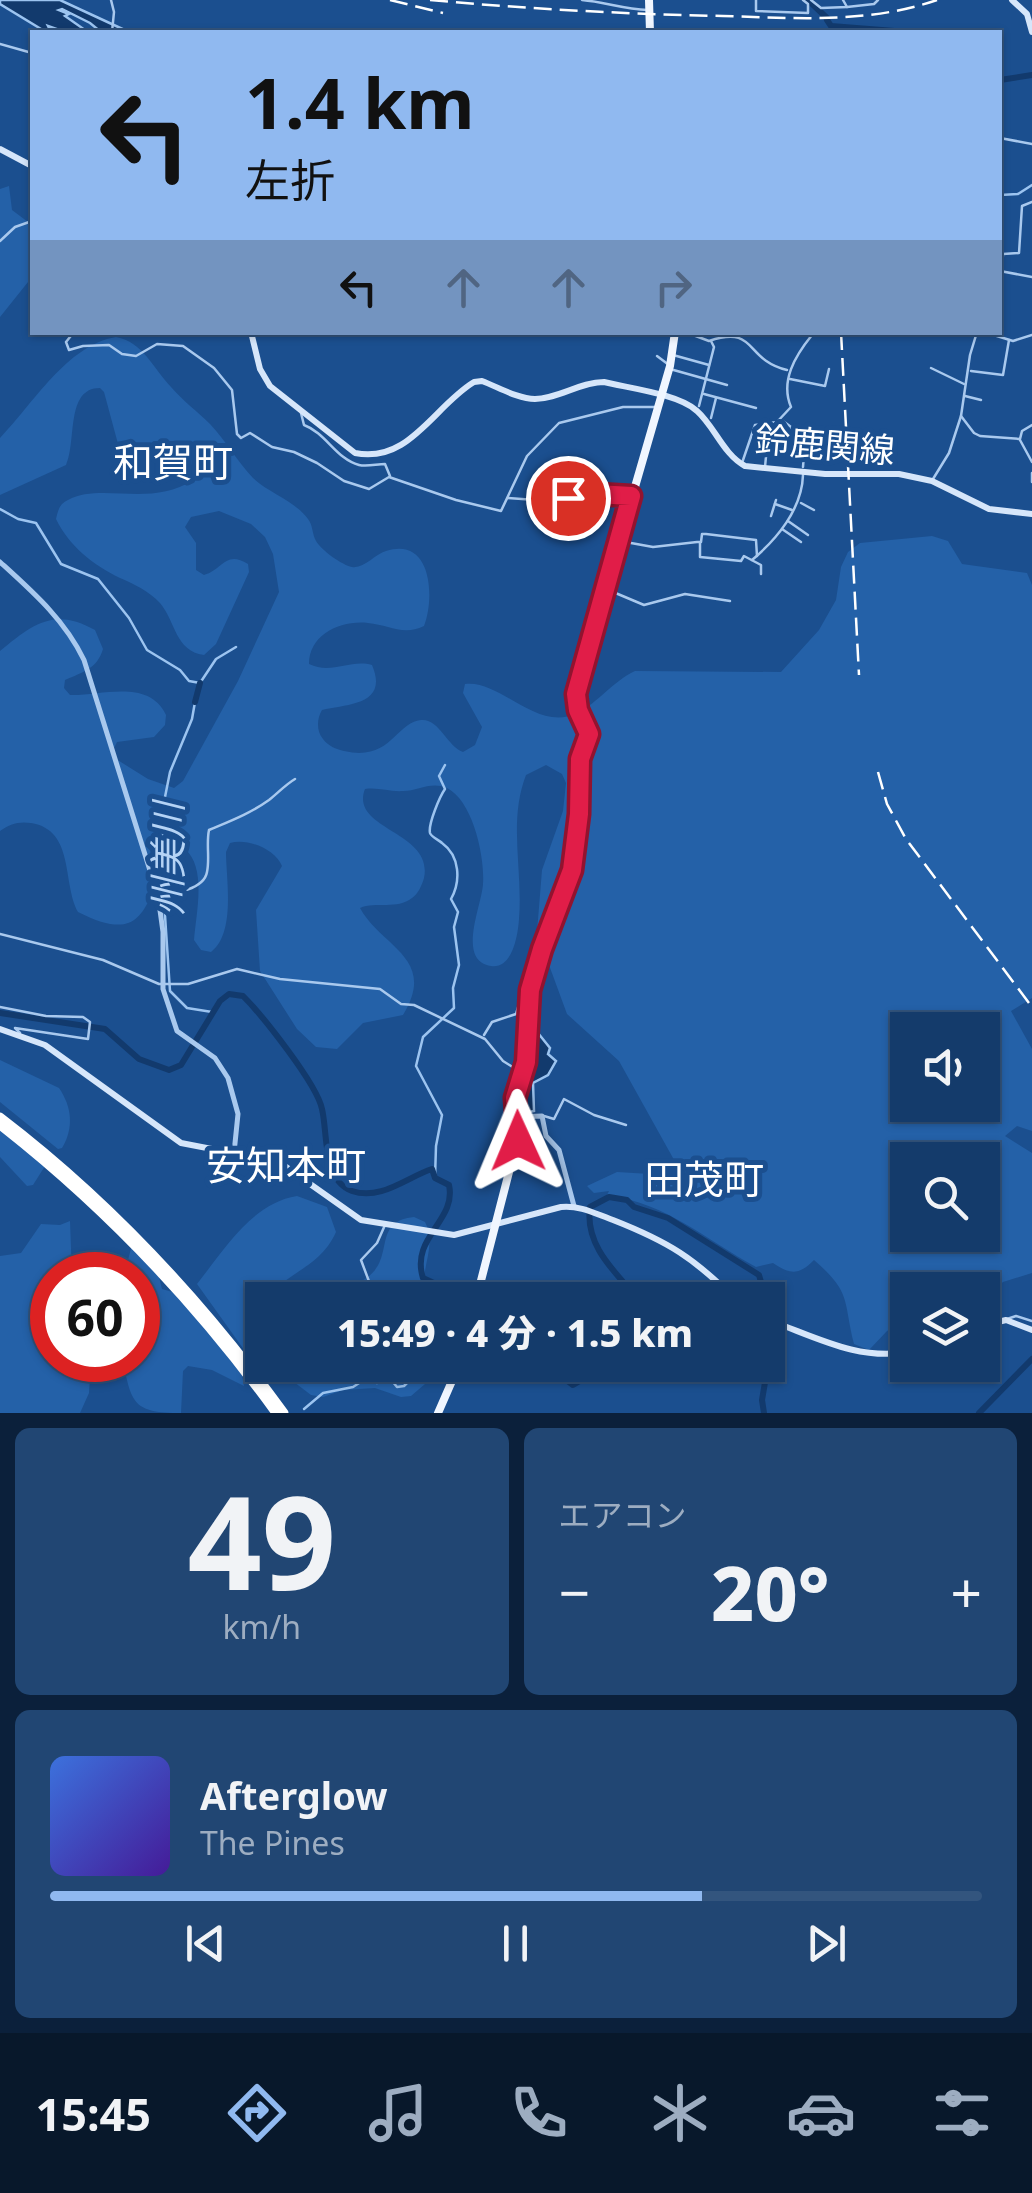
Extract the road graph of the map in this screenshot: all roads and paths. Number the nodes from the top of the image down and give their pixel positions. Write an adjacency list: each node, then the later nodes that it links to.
1 (110, 0): 11 (street)
2 (582, 0): 9 (street)
3 (756, 0): 4 (street)
4 (804, 0)
5 (811, 0): 10 (street)
6 (843, 0): 10 (street)
7 (878, 0): 10 (street)
8 (1012, 0): 13 (main road)
9 (649, 5): 12 (main road)
10 (847, 7)
11 (112, 30)
12 (650, 30)
13 (1032, 31)
14 (0, 44): 15 (street)
15 (30, 52)
16 (1002, 138): 17 (street)
17 (1032, 144)
18 (0, 150): 19 (main road)
19 (30, 165)
20 (1032, 202): 23 (street)
21 (30, 222): 22 (street)
22 (0, 241)
23 (1002, 254)
24 (1002, 271): 25 (street)
25 (1032, 277)
26 (72, 335): 72 (street)
27 (252, 335): 60 (main road, 鈴鹿関線)
28 (675, 335): 40 (main road)
29 (694, 335): 39 (street)
30 (724, 335): 39 (street)
31 (730, 335): 37 (street)
32 (747, 335): 37 (street)
33 (976, 335): 46 (street)
34 (993, 335): 38 (street)
35 (1032, 335): 38 (street)
36 (810, 336): 47 (street)
37 (745, 339): 47 (street)
38 (1009, 340): 46 (street)
39 (711, 341): 42 (street)
40 (673, 355): 42 (street); 43 (main road)
41 (657, 356): 43 (street)
42 (710, 366): 48 (street)
43 (670, 368): 48 (street); 53 (main road)
44 (930, 368): 51 (street)
45 (829, 369): 49 (street)
46 (970, 370): 51 (street)
47 (789, 371): 49 (street)
48 (706, 379): 50 (street); 52 (street)
49 (789, 379): 63 (street)
50 (727, 384)
51 (966, 384): 54 (street)
52 (702, 393): 55 (street); 57 (street)
53 (660, 396): 58 (main road); 60 (main road, 鈴鹿関線); 68 (main road, 鈴鹿関線)
54 (963, 396): 56 (street); 61 (street)
55 (716, 397): 59 (street); 62 (street)
56 (981, 400)
57 (699, 406)
58 (657, 408): 75 (main road); 76 (street)
59 (756, 408)
60 (303, 411): 72 (street)
61 (961, 416): 65 (street); 73 (street)
62 (711, 418)
63 (782, 420): 66 (street); 68 (street)
64 (1032, 426): 65 (street)
65 (1020, 439): 67 (street)
66 (796, 452): 69 (street); 70 (street)
67 (1032, 462)
68 (741, 464): 69 (main road, 鈴鹿関線)
69 (765, 469): 70 (main road, 鈴鹿関線)
70 (803, 472): 73 (main road, 鈴鹿関線); 77 (street)
71 (1032, 472): 74 (street)
72 (390, 477): 76 (street)
73 (932, 481): 80 (main road, 鈴鹿関線)
74 (1032, 482)
75 (631, 496): 76 (street); 85 (main road)
76 (506, 498)
77 (800, 502): 78 (street); 79 (street)
78 (794, 510): 81 (street); 82 (street)
79 (814, 510)
80 (1032, 514)
81 (772, 516)
82 (787, 520): 83 (street); 84 (street)
83 (781, 528): 87 (street); 88 (street)
84 (808, 535)
85 (618, 540): 86 (street); 91 (main road)
86 (701, 542): 88 (street); 88 (street)
87 (801, 542)
88 (754, 558): 90 (street)
89 (0, 562): 94 (street)
90 (761, 574)
91 (604, 589): 92 (street); 96 (main road)
92 (730, 602)
93 (295, 779): 94 (street)
94 (162, 896): 97 (street)
95 (0, 934): 97 (street)
96 (534, 978): 101 (street); 102 (main road)
97 (164, 985): 101 (street); 110 (street)
98 (0, 1007): 100 (street)
99 (0, 1029): 100 (main road)
100 (25, 1037): 110 (main road)
101 (482, 1038): 102 (street)
102 (524, 1072): 105 (main road)
103 (0, 1116): 127 (highway)
104 (542, 1116): 105 (street); 107 (street); 111 (street)
105 (516, 1117): 112 (main road)
106 (0, 1125): 126 (highway)
107 (626, 1125)
108 (31, 1130): 109 (street)
109 (16, 1148)
110 (234, 1153): 113 (main road)
111 (574, 1206): 112 (main road); 116 (main road)
112 (496, 1224): 113 (main road); 115 (main road)
113 (385, 1225): 114 (street)
114 (370, 1282)
115 (481, 1282)
116 (716, 1282)
117 (222, 1318): 123 (street)
118 (1006, 1320): 119 (street); 120 (main road); 122 (main road)
119 (1032, 1321)
120 (1000, 1322)
121 (785, 1327): 124 (main road)
122 (1032, 1330)
123 (202, 1334)
124 (890, 1353)
125 (452, 1382): 128 (main road)
126 (276, 1413)
127 (284, 1413)
128 (438, 1413)

